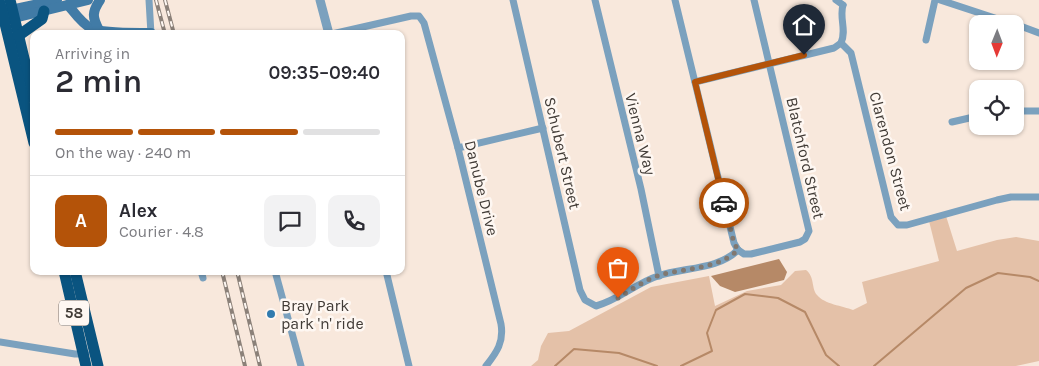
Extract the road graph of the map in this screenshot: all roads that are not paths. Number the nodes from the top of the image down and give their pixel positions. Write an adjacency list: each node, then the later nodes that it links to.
1 (57, 0): 16 (main road)
2 (88, 0): 14 (main road)
3 (100, 0): 19 (main road)
4 (149, 0): 20 (street)
5 (320, 0): 21 (street)
6 (513, 0): 35 (street, Schubert Street)
7 (595, 0): 43 (street, Vienna Way)
8 (675, 0): 28 (street)
9 (754, 0): 27 (street, Blatchford Street)
10 (836, 0): 13 (street)
11 (935, 0): 25 (street)
12 (940, 0): 17 (street)
13 (846, 3): 26 (street)
14 (68, 5): 15 (main road); 19 (main road)
15 (44, 11): 16 (main road); 24 (highway)
16 (5, 12): 24 (highway)
17 (986, 15)
18 (1024, 28): 23 (street)
19 (99, 30)
20 (151, 30)
21 (329, 30)
22 (348, 30): 36 (street, Danube Drive)
23 (1039, 33)
24 (9, 37): 29 (highway); 34 (highway)
25 (926, 40)
26 (841, 43): 27 (street); 37 (street, Clarendon Street)
27 (769, 64): 28 (street); 38 (street, Blatchford Street)
28 (695, 82): 38 (street)
29 (30, 90)
30 (1039, 111): 31 (street)
31 (1024, 112)
32 (969, 118): 33 (street)
33 (952, 122)
34 (30, 126)
35 (543, 128): 36 (street); 43 (street, Schubert Street)
36 (458, 148): 49 (street, Danube Drive)
37 (1039, 197)
38 (738, 250): 43 (street)
39 (65, 275): 45 (highway, 58)
40 (76, 275): 45 (highway, 58)
41 (276, 275): 47 (street)
42 (387, 275): 48 (street)
43 (659, 276)
44 (0, 342): 45 (street)
45 (88, 358): 46 (highway, 58)
46 (98, 366)
47 (301, 366)
48 (409, 366)
49 (486, 366)

